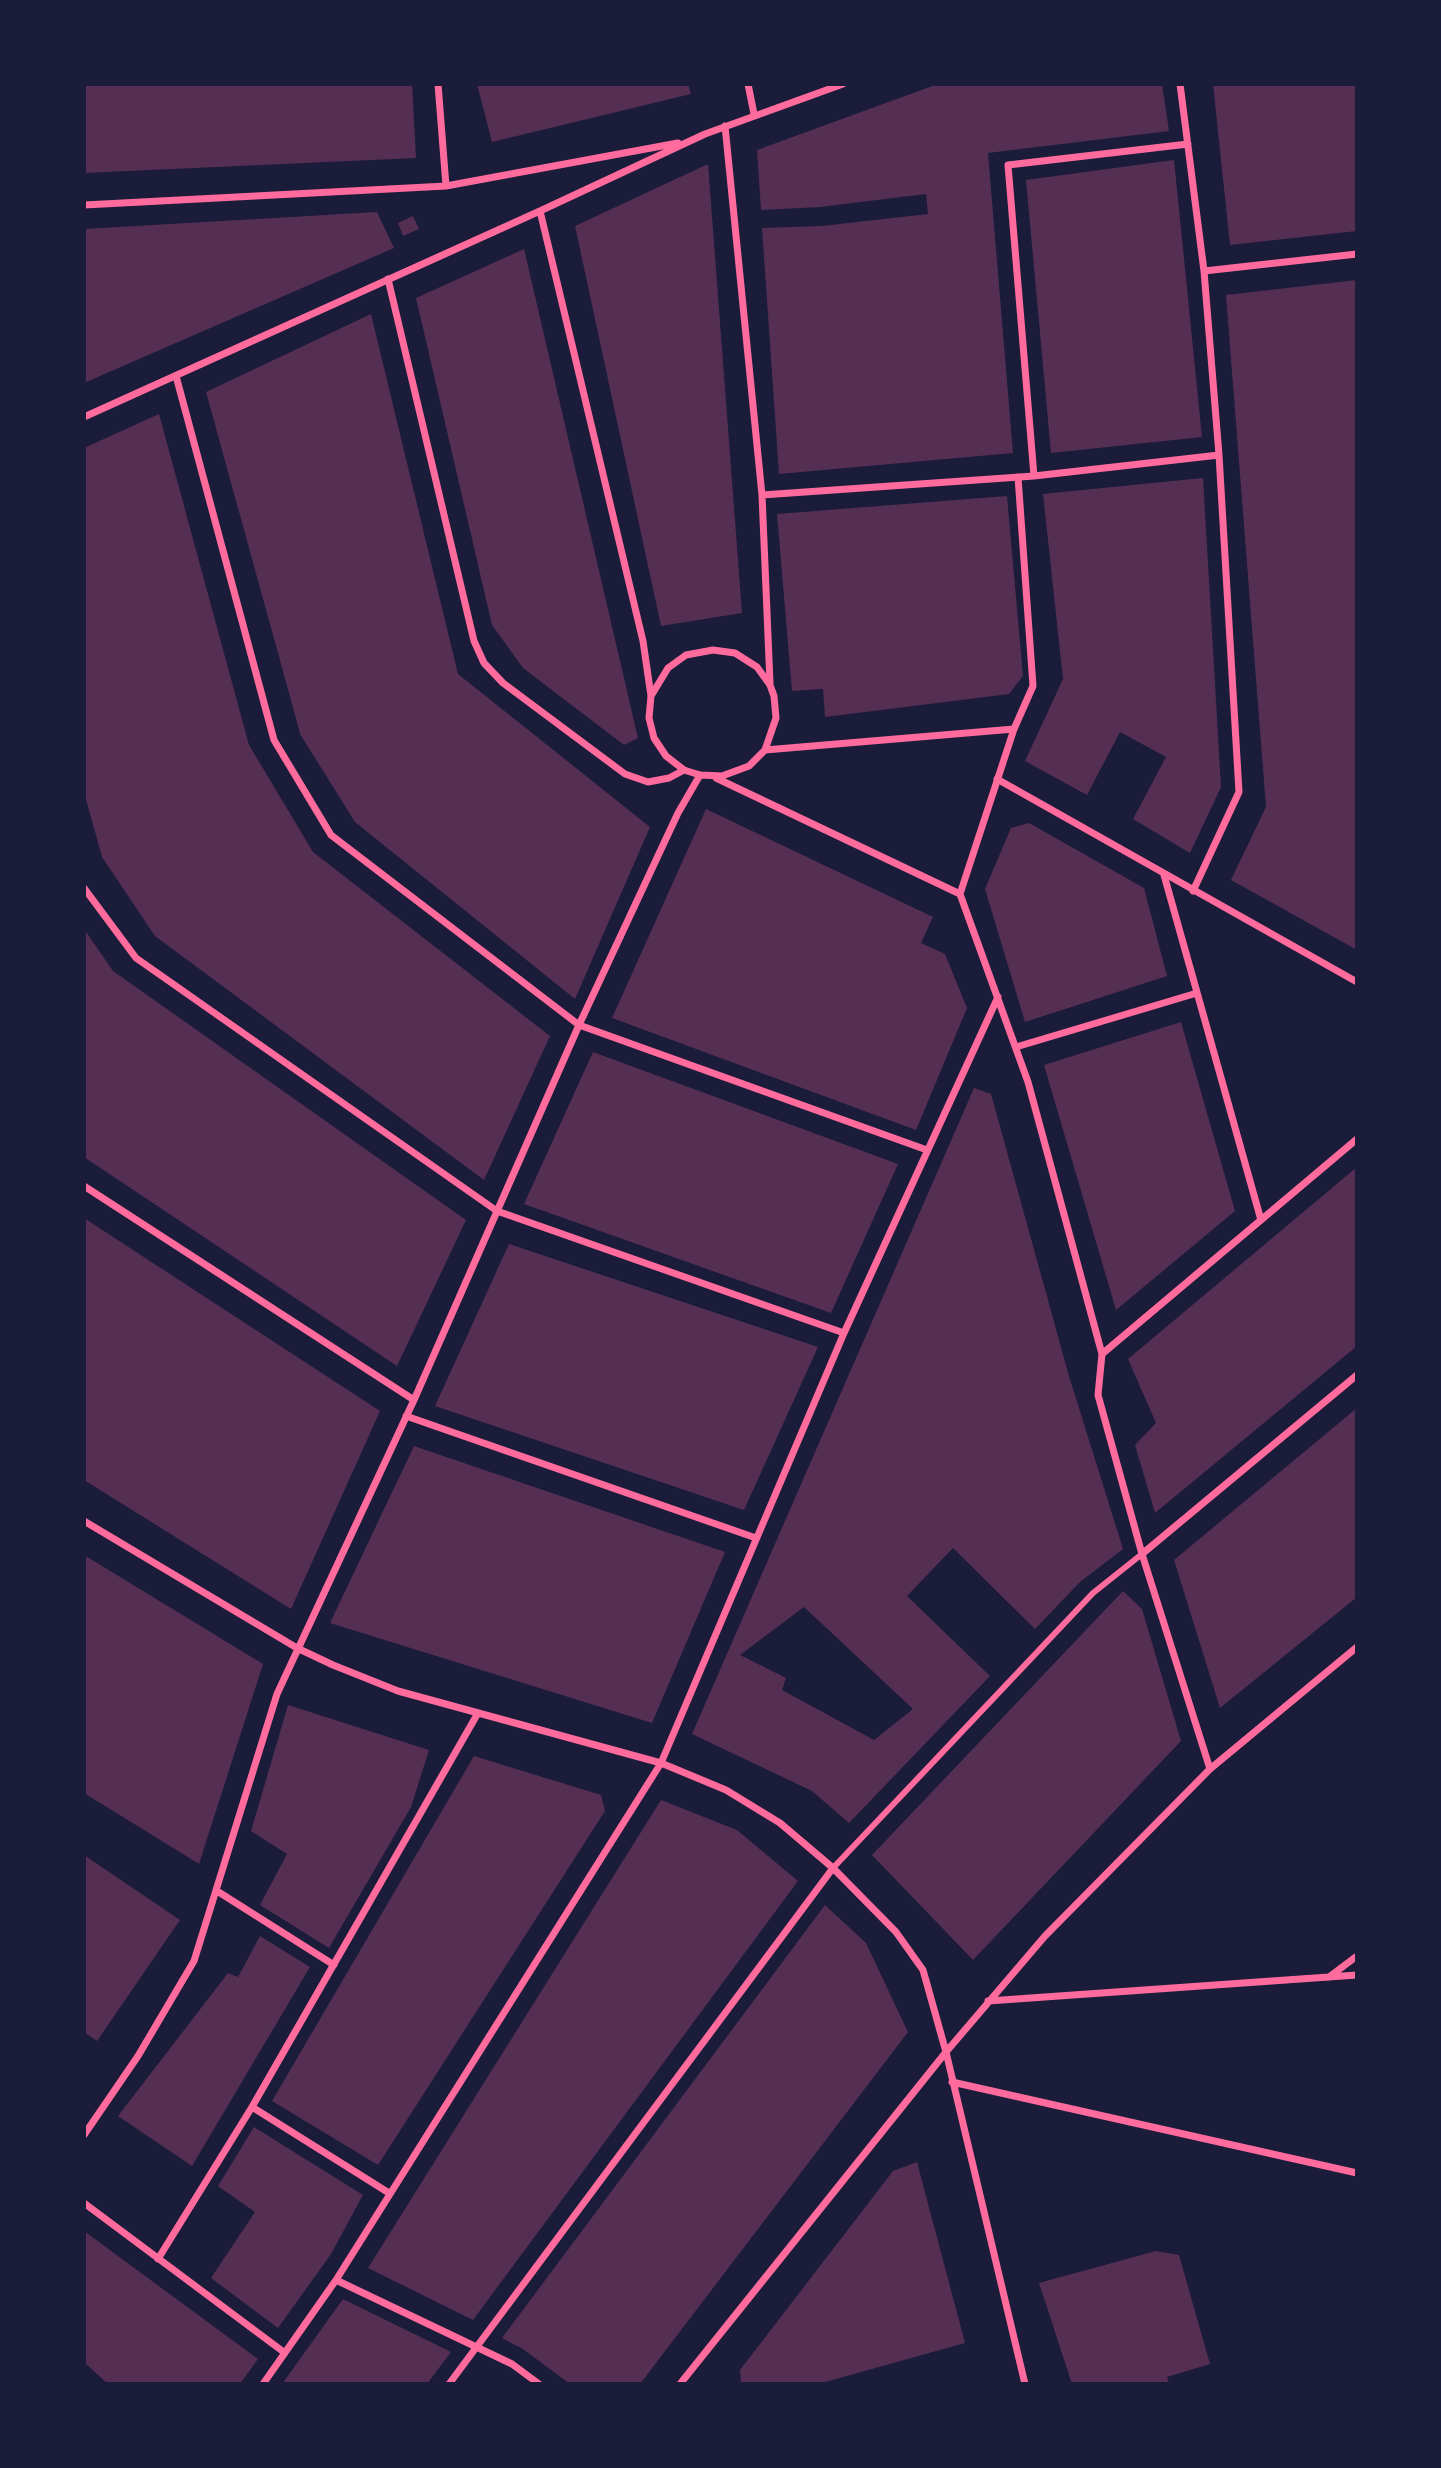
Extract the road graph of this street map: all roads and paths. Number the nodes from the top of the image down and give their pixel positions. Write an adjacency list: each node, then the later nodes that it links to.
1 (438, 84): 9 (street)
2 (748, 84): 5 (street)
3 (843, 84): 5 (street)
4 (1181, 84): 8 (street)
5 (754, 114): 6 (street)
6 (724, 125): 7 (street); 20 (street)
7 (689, 141): 9 (street); 11 (street)
8 (1188, 144): 13 (street); 18 (street)
9 (446, 186): 10 (street)
10 (84, 205)
11 (540, 211): 14 (street); 22 (street)
12 (1357, 254): 13 (street)
13 (1203, 271): 17 (street)
14 (388, 279): 15 (street); 25 (street)
15 (176, 376): 16 (street); 36 (street)
16 (84, 417)
17 (1219, 455): 18 (street); 31 (street)
18 (1034, 476): 19 (street)
19 (1018, 477): 20 (street); 23 (street)
20 (762, 495): 21 (street)
21 (770, 685): 22 (street); 24 (street)
22 (651, 696): 25 (street)
23 (1014, 729): 24 (street); 28 (street)
24 (765, 750): 27 (street)
25 (684, 770): 26 (street)
26 (700, 775): 27 (street); 36 (street)
27 (712, 776): 32 (street)
28 (997, 779): 29 (street); 32 (street)
29 (1164, 875): 31 (street); 34 (street)
30 (84, 888): 41 (street)
31 (1193, 891): 33 (street)
32 (960, 894): 35 (street)
33 (1357, 982)
34 (1197, 993): 37 (street); 42 (street)
35 (998, 998): 37 (street); 39 (street)
36 (579, 1025): 39 (street); 41 (street)
37 (1016, 1047): 44 (street)
38 (1357, 1139): 42 (street)
39 (927, 1150): 43 (street)
40 (84, 1186): 46 (street)
41 (497, 1211): 43 (street); 46 (street)
42 (1261, 1220): 44 (street)
43 (844, 1333): 49 (street)
44 (1102, 1354): 50 (street)
45 (1357, 1375): 50 (street)
46 (414, 1400): 47 (street)
47 (406, 1416): 49 (street); 52 (street)
48 (84, 1521): 52 (street)
49 (756, 1538): 54 (street)
50 (1142, 1554): 55 (street); 56 (street)
51 (1357, 1647): 55 (street)
52 (297, 1648): 53 (street); 57 (street)
53 (478, 1713): 54 (street); 59 (street)
54 (661, 1763): 56 (street); 68 (street)
55 (1210, 1769): 62 (street)
56 (833, 1868): 63 (street); 72 (street)
57 (217, 1891): 59 (street); 66 (street)
58 (1357, 1956): 61 (street)
59 (334, 1965): 65 (street)
60 (1357, 1975): 61 (street)
61 (1328, 1977): 62 (street)
62 (988, 2001): 63 (street)
63 (946, 2052): 64 (street); 77 (street)
64 (953, 2082): 67 (street); 78 (street)
65 (252, 2107): 68 (street); 70 (street)
66 (84, 2135)
67 (1357, 2173)
68 (389, 2193): 71 (street)
69 (84, 2203): 70 (street)
70 (158, 2259): 73 (street)
71 (336, 2280): 72 (street); 73 (street)
72 (476, 2347): 75 (street); 76 (street)
73 (285, 2353): 74 (street)
74 (263, 2384)
75 (449, 2384)
76 (539, 2384)
77 (680, 2384)
78 (1025, 2384)

